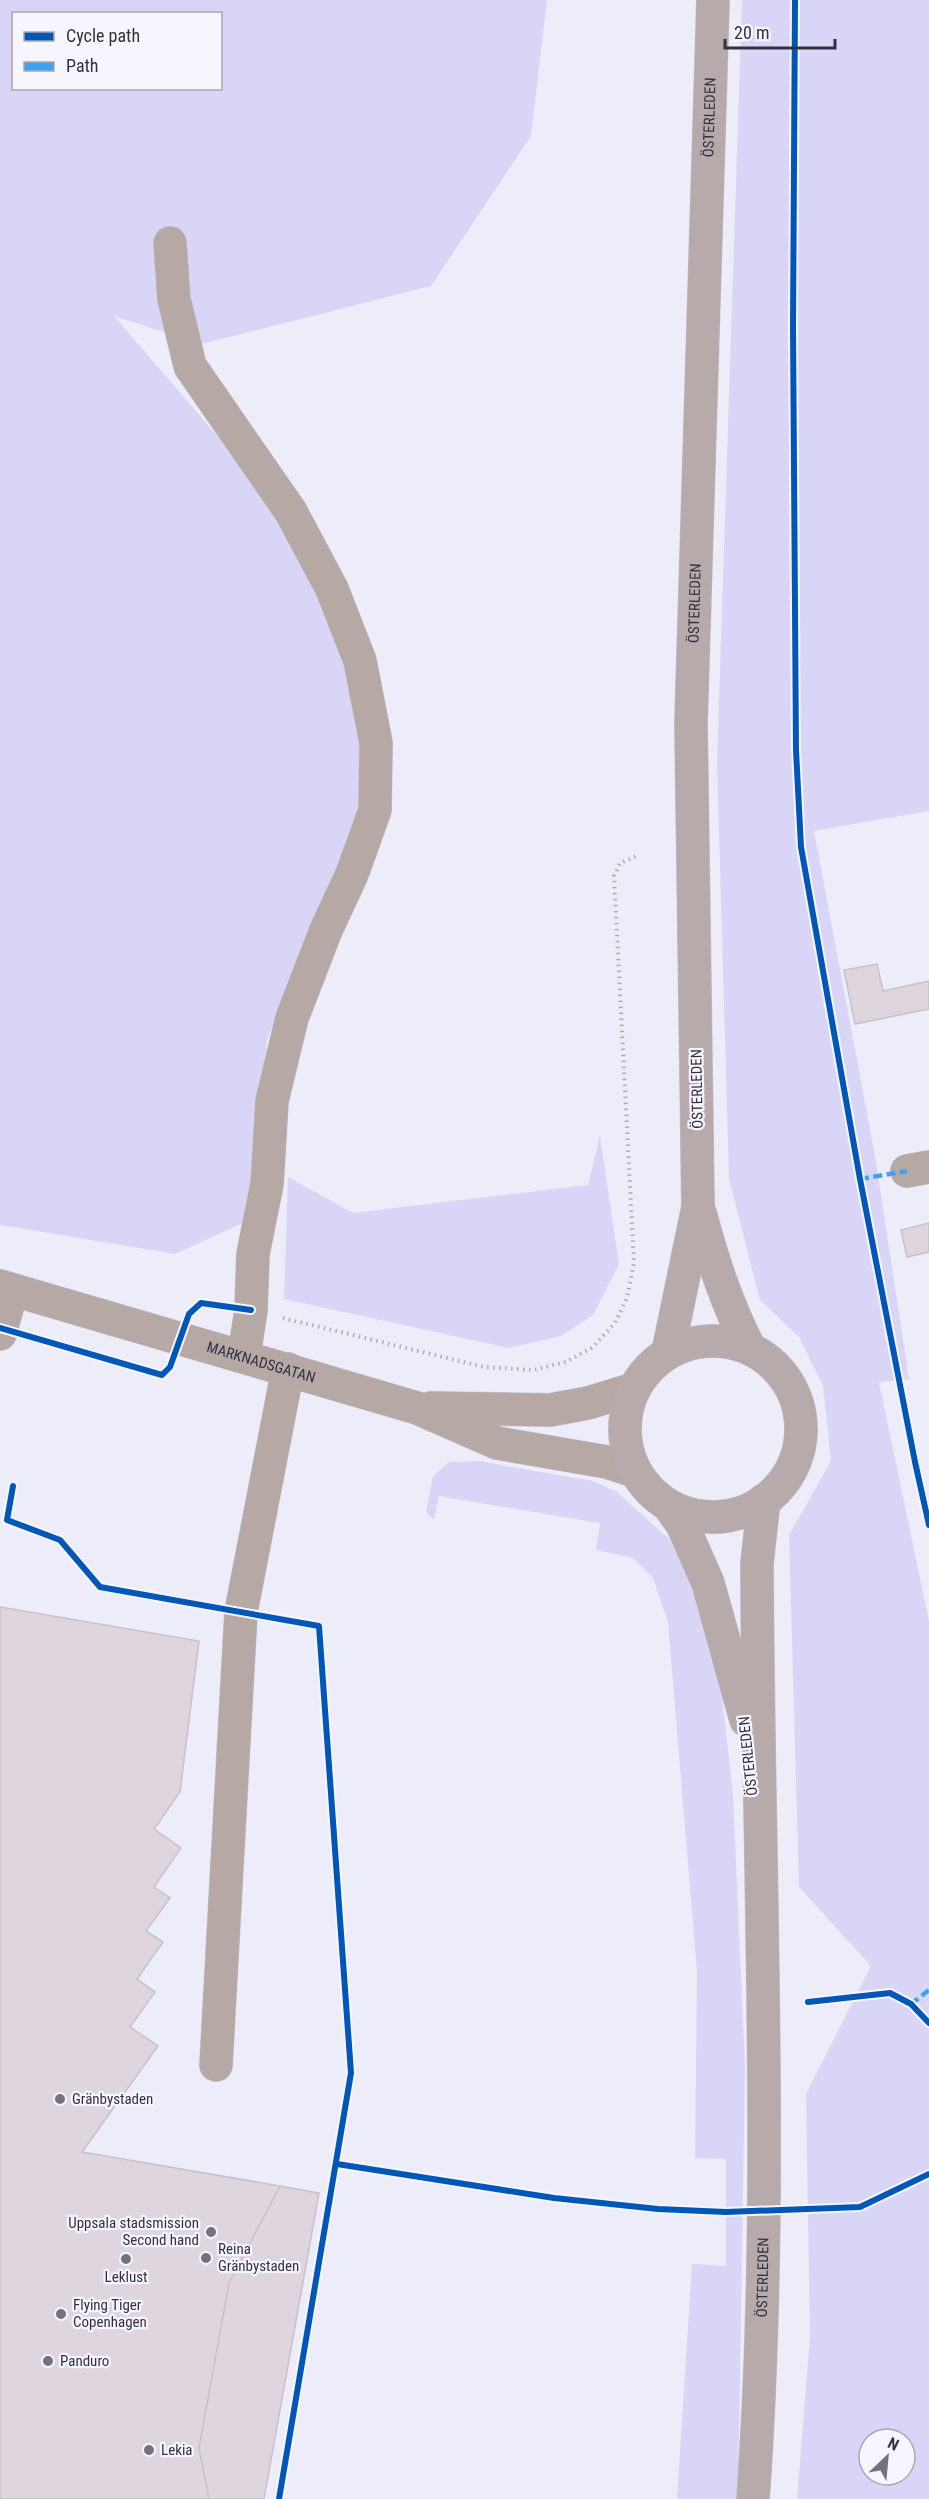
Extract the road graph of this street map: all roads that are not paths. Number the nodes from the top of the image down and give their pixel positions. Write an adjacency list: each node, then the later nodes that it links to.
1 (713, 0): 3 (main road, ÖSTERLEDEN)
2 (170, 243): 8 (street)
3 (698, 1206): 6 (main road, ÖSTERLEDEN); 7 (main road, ÖSTERLEDEN)
4 (6, 1288): 5 (street); 8 (street, MARKNADSGATAN)
5 (0, 1334)
6 (750, 1349): 7 (main road); 13 (main road)
7 (668, 1352): 10 (main road)
8 (244, 1356): 9 (street, MARKNADSGATAN)
9 (288, 1369): 11 (street, MARKNADSGATAN); 16 (street)
10 (634, 1389): 11 (street, MARKNADSGATAN); 12 (main road)
11 (417, 1408): 12 (street, MARKNADSGATAN)
12 (634, 1471): 14 (main road)
13 (765, 1500): 14 (main road); 15 (main road, ÖSTERLEDEN)
14 (669, 1506): 15 (main road, ÖSTERLEDEN)
15 (761, 1948): 17 (main road, ÖSTERLEDEN)
16 (216, 2065)
17 (753, 2499)

